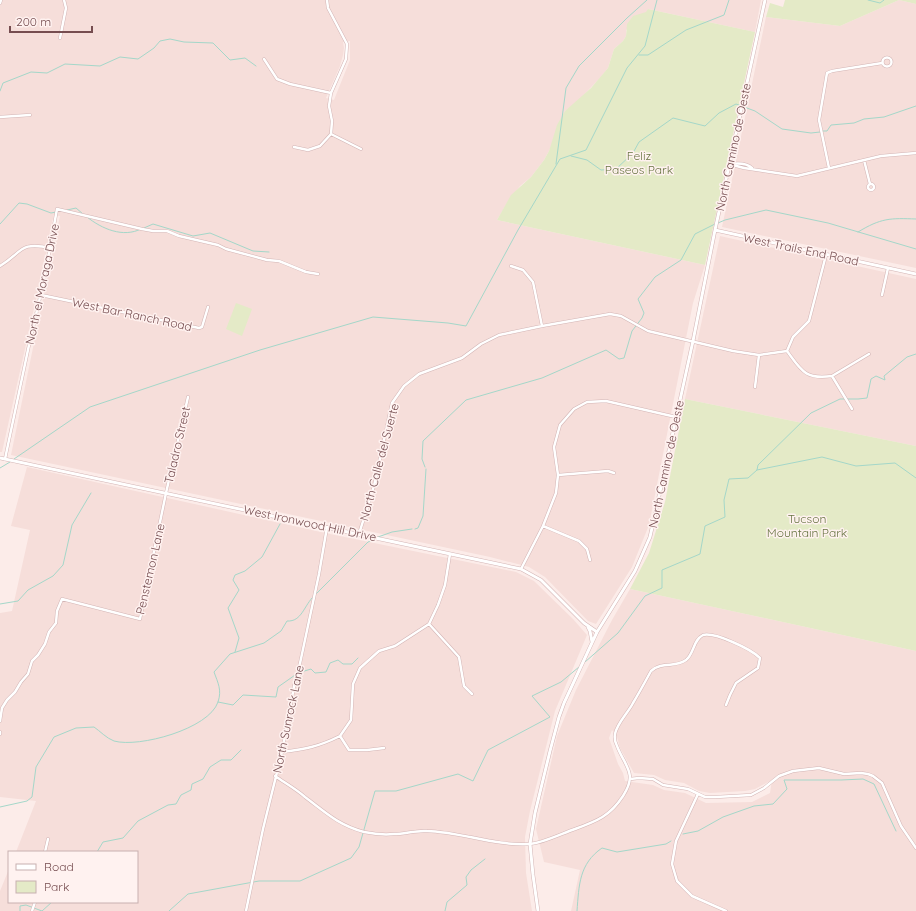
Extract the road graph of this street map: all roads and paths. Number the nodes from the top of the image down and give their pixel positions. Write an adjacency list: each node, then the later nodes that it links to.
1 (64, 0): 4 (street)
2 (327, 0): 7 (street)
3 (764, 0): 15 (street, North Camino de Oeste)
4 (60, 38)
5 (264, 59): 7 (street)
6 (882, 63): 16 (street)
7 (331, 94): 10 (street)
8 (30, 115): 9 (street)
9 (0, 116)
10 (331, 134): 11 (street); 12 (street)
11 (294, 147)
12 (362, 149)
13 (916, 153): 14 (street)
14 (864, 160): 16 (street); 17 (street)
15 (729, 164): 16 (street); 18 (street, North Camino de Oeste)
16 (829, 168)
17 (870, 184)
18 (715, 230): 20 (street, West Trails End Road); 30 (street, North Camino de Oeste)
19 (51, 248): 21 (street); 24 (street, North el Moraga Drive); 26 (street, North el Moraga Drive)
20 (826, 255): 23 (street, West Trails End Road); 31 (street)
21 (0, 266)
22 (511, 266): 29 (street)
23 (888, 268): 25 (street, West Trails End Road); 27 (street)
24 (318, 274)
25 (916, 274)
26 (41, 295): 28 (street, West Bar Ranch Road); 40 (street, North el Moraga Drive)
27 (882, 295)
28 (208, 307)
29 (542, 326): 30 (street, North Calle del Suerte); 46 (street, North Calle del Suerte)
30 (693, 341): 33 (street, North Calle del Suerte); 38 (street, North Camino de Oeste)
31 (787, 351): 33 (street, North Calle del Suerte); 34 (street)
32 (869, 354): 34 (street)
33 (759, 355): 35 (street)
34 (832, 376): 37 (street)
35 (755, 387)
36 (188, 398): 43 (street, Taladro Street)
37 (852, 409)
38 (676, 417): 42 (street); 52 (street, North Camino de Oeste)
39 (0, 458): 40 (street, West Ironwood Hill Drive)
40 (5, 459): 43 (street, West Ironwood Hill Drive)
41 (614, 473): 42 (street)
42 (558, 475): 44 (street)
43 (166, 493): 45 (street, West Ironwood Hill Drive); 56 (street, Penstemon Lane)
44 (543, 526): 48 (street); 49 (street)
45 (327, 527): 46 (street, West Ironwood Hill Drive); 59 (street, North Sunrock Lane)
46 (359, 534): 47 (street, West Ironwood Hill Drive)
47 (450, 553): 49 (street, West Ironwood Hill Drive); 50 (street)
48 (590, 560)
49 (521, 569): 51 (street, West Ironwood Hill Drive)
50 (429, 624): 54 (street); 57 (street)
51 (587, 625): 52 (street, West Ironwood Hill Drive); 53 (street)
52 (597, 632): 53 (street, North Camino de Oeste)
53 (592, 645): 64 (street, North Camino de Oeste)
54 (472, 694)
55 (726, 705): 61 (street)
56 (0, 721)
57 (340, 736): 58 (street); 59 (street)
58 (384, 748)
59 (282, 752): 60 (street, North Sunrock Lane)
60 (275, 776): 64 (street); 67 (street, North Sunrock Lane)
61 (630, 779): 62 (street); 64 (street)
62 (698, 794): 65 (street); 69 (street)
63 (48, 839): 66 (street)
64 (530, 844): 68 (street, North Camino de Oeste)
65 (916, 848)
66 (45, 851)
67 (246, 911)
68 (538, 911)
69 (726, 911)

